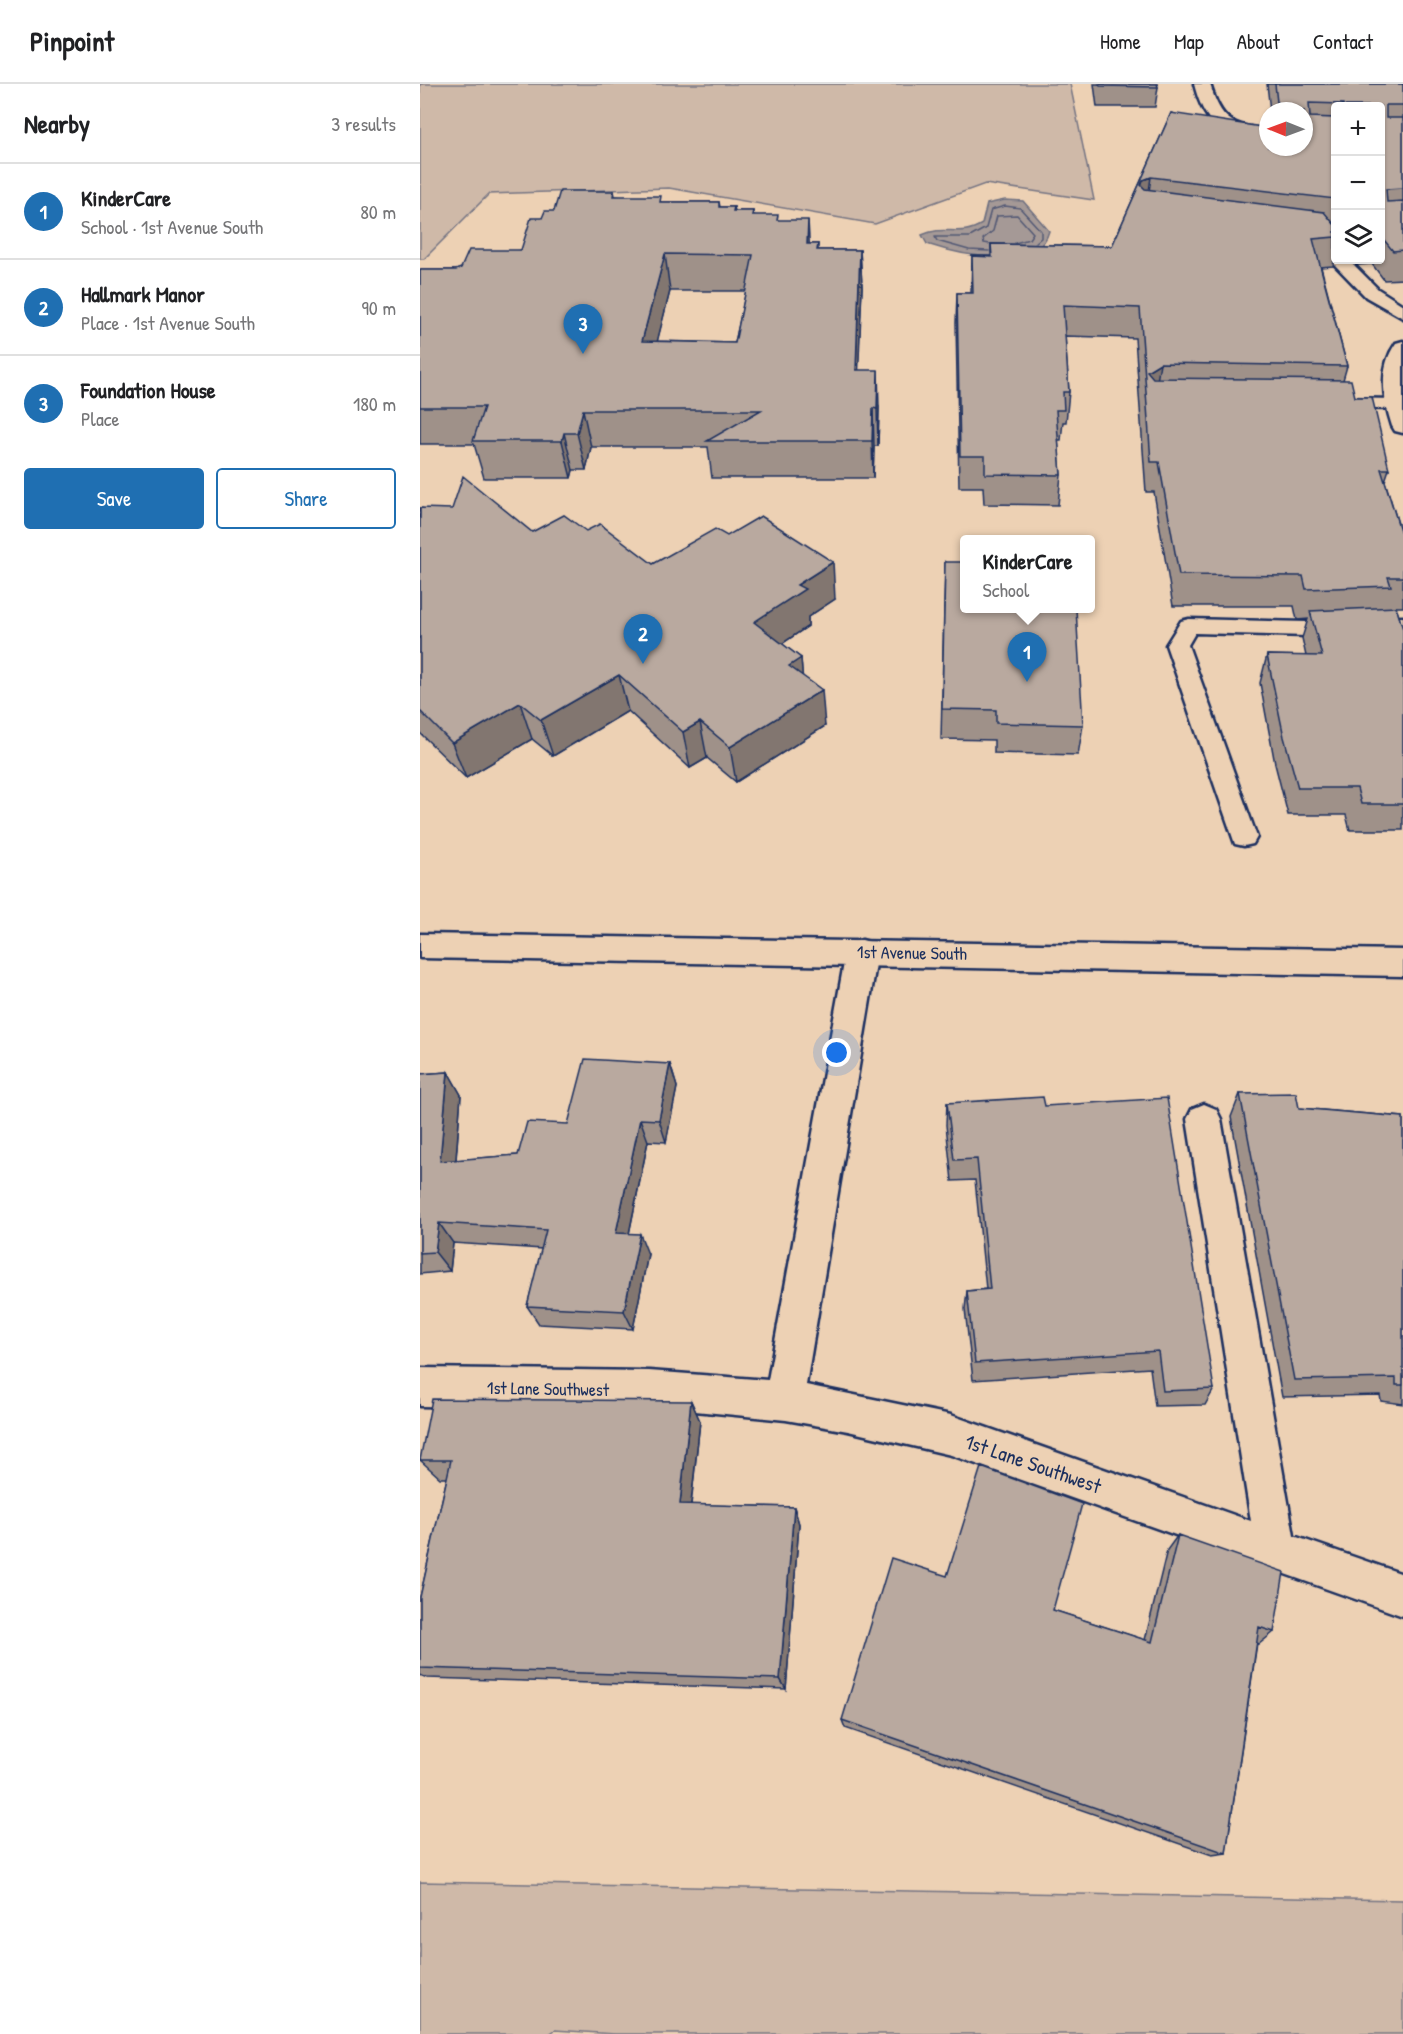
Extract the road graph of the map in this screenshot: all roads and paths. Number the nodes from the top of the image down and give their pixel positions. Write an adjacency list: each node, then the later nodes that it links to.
1 (1202, 84): 2 (street)
2 (1259, 134)
3 (1344, 264): 4 (lane)
4 (1403, 313)
5 (1403, 347): 7 (street)
6 (1318, 404): 7 (lane)
7 (1396, 405): 8 (street)
8 (1403, 426)
9 (1403, 624): 10 (lane)
10 (1244, 837)
11 (420, 946): 12 (street, 1st Avenue South)
12 (862, 952): 13 (street, 1st Avenue South); 16 (street)
13 (1403, 963)
14 (1204, 1119): 17 (street)
15 (420, 1387): 16 (street, 1st Lane Southwest)
16 (784, 1401): 17 (street, 1st Lane Southwest)
17 (1276, 1550): 18 (street, 1st Lane Southwest)
18 (1403, 1595)

